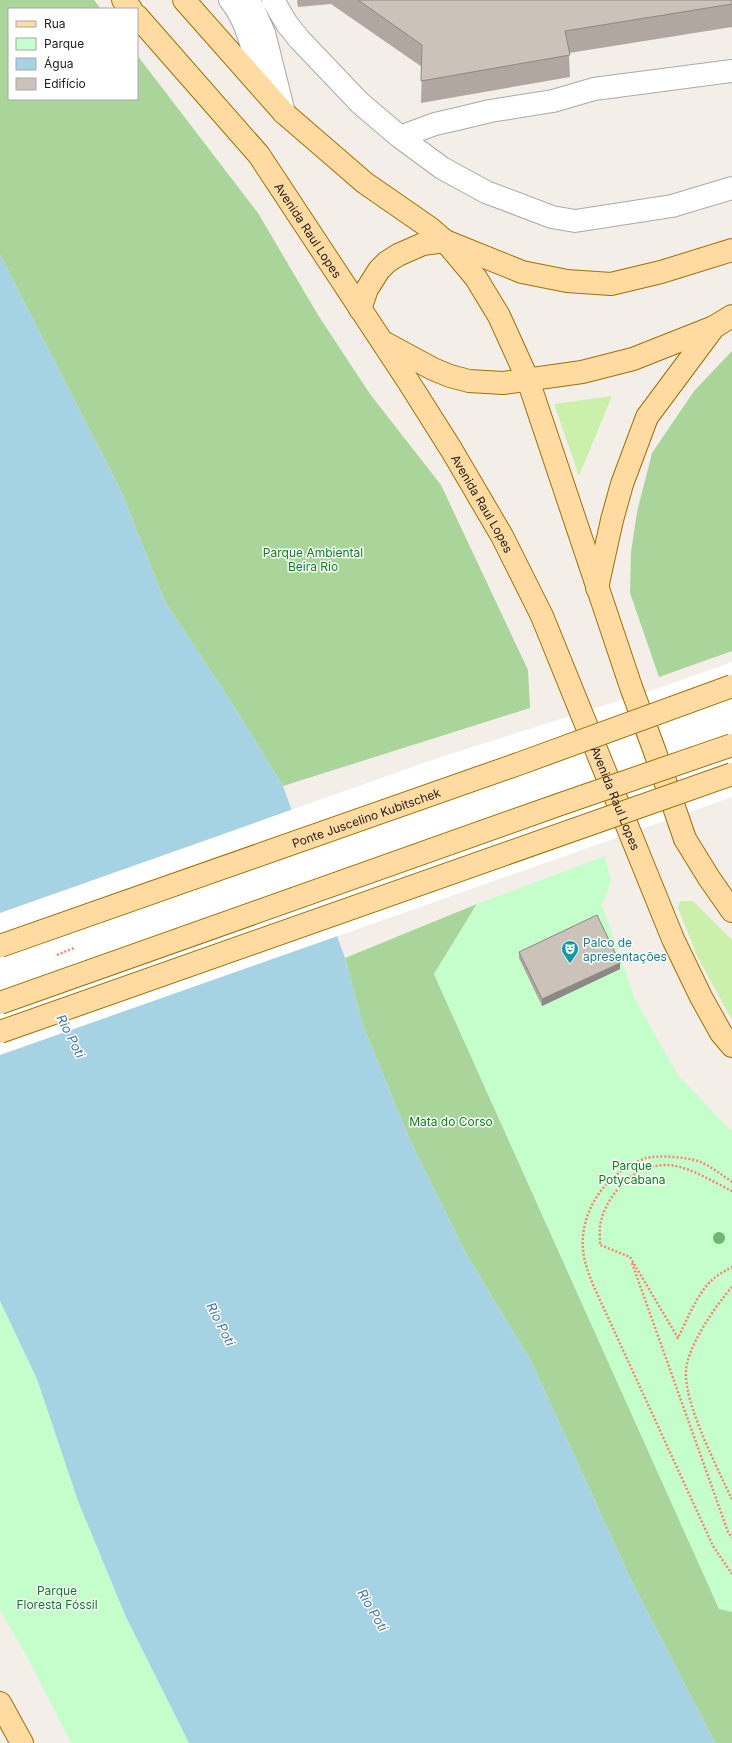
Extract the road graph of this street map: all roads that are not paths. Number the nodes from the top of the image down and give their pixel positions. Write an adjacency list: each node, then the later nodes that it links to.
1 (123, 0): 6 (main road)
2 (184, 0): 9 (main road)
3 (230, 0): 9 (lane)
4 (249, 0): 10 (lane)
5 (273, 0): 11 (lane)
6 (130, 8)
7 (138, 17): 15 (main road, Avenida Raul Lopes)
8 (732, 71): 11 (lane)
9 (265, 90): 10 (main road)
10 (284, 113): 13 (main road)
11 (400, 137): 12 (lane)
12 (732, 188)
13 (445, 241): 14 (main road); 15 (main road); 18 (main road)
14 (732, 250)
15 (360, 309): 17 (main road, Avenida Raul Lopes)
16 (723, 322): 18 (main road); 19 (main road)
17 (382, 342): 18 (main road); 27 (main road, Avenida Raul Lopes)
18 (528, 380): 19 (main road)
19 (597, 589): 23 (main road)
20 (732, 686): 24 (main road, Ponte Juscelino Kubitschek, bridge)
21 (732, 745): 25 (main road, bridge)
22 (732, 774): 26 (main road, bridge)
23 (732, 911)
24 (0, 946)
25 (0, 1003)
26 (0, 1032)
27 (732, 1046)
28 (0, 1702): 29 (main road)
29 (22, 1743)

